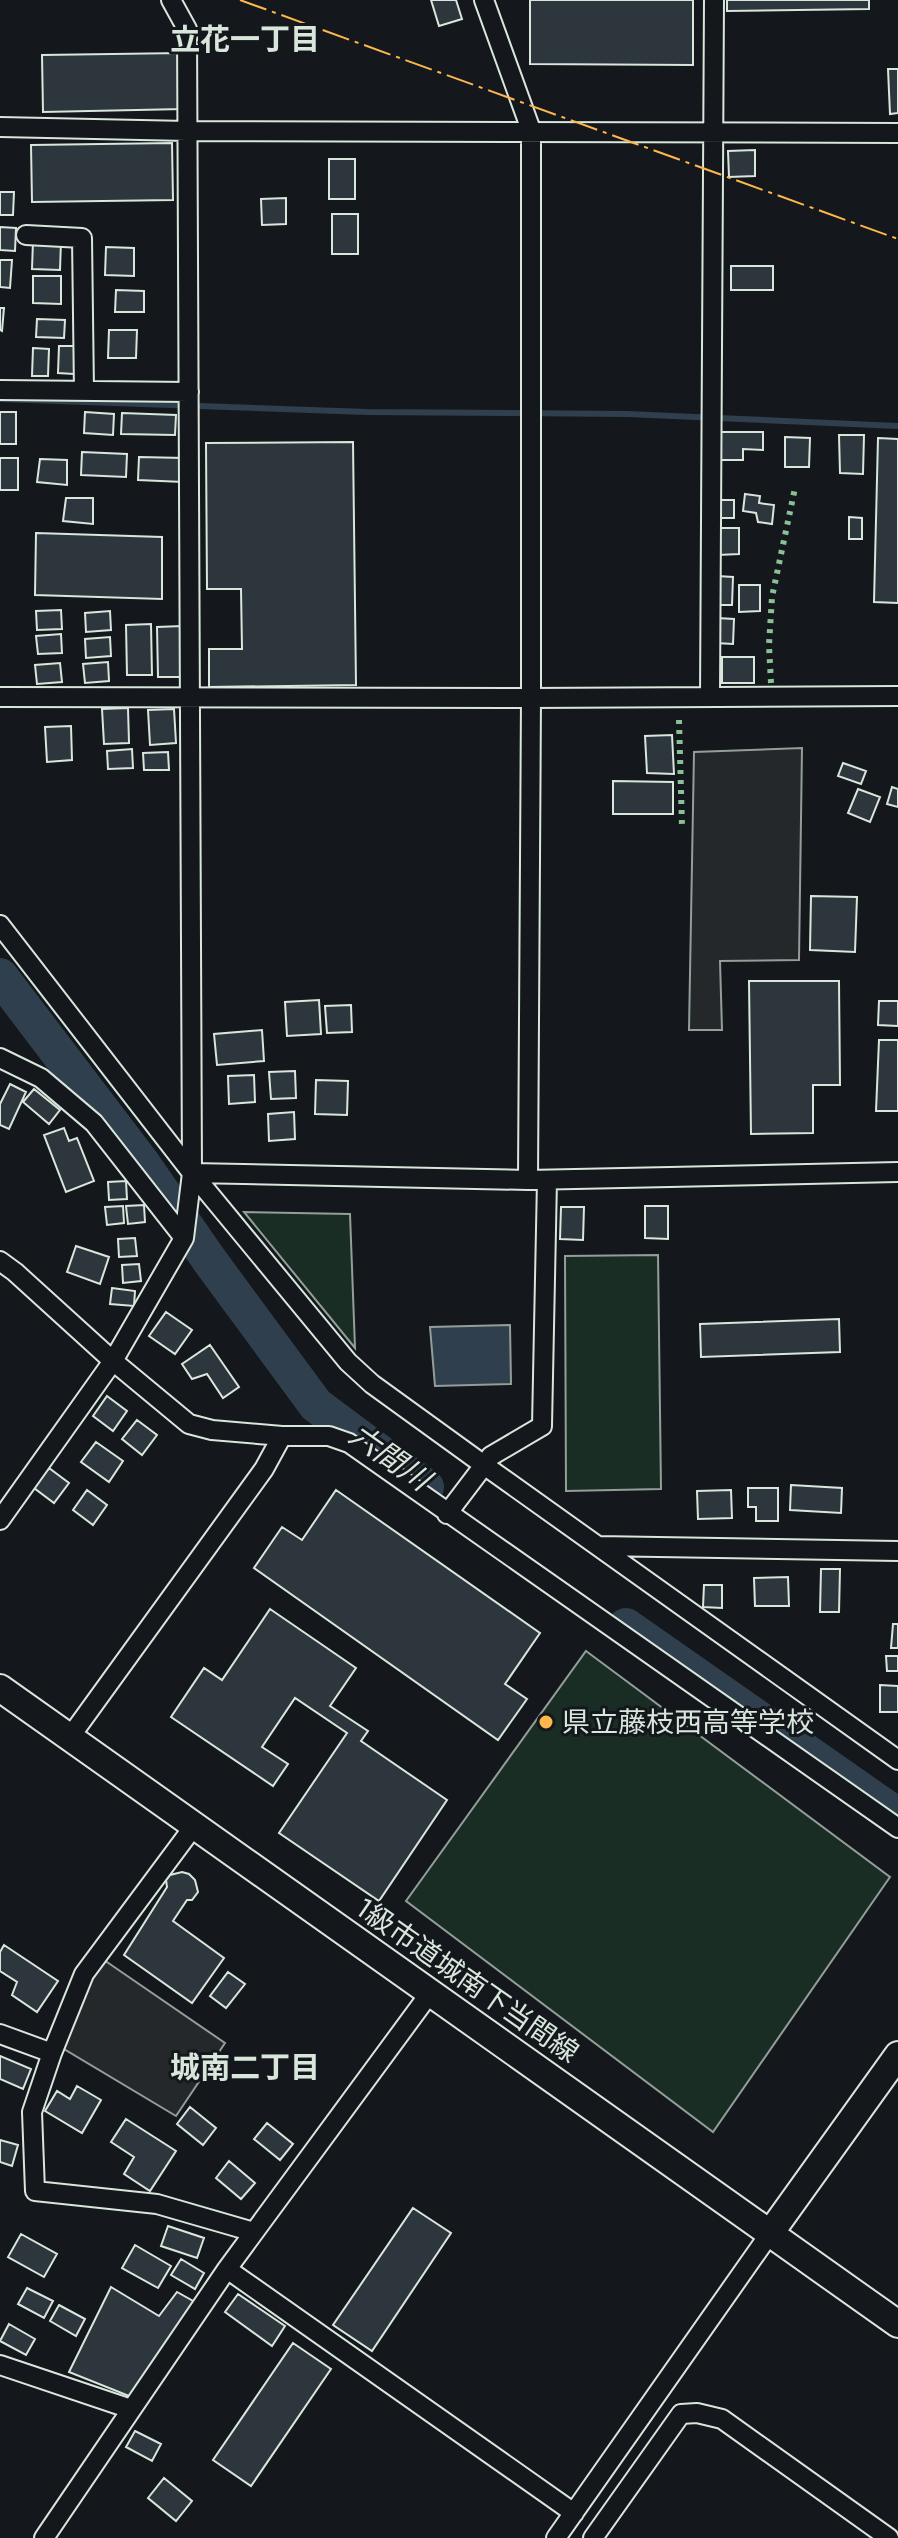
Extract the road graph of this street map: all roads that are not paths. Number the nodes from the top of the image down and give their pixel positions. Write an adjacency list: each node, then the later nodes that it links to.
1 (171, 0): 6 (street)
2 (484, 0): 5 (street)
3 (714, 0): 7 (street)
4 (0, 127): 6 (street)
5 (531, 130): 6 (street); 7 (street); 17 (street)
6 (187, 131): 12 (street)
7 (712, 132): 8 (street); 13 (street)
8 (898, 133)
9 (26, 235): 11 (street)
10 (0, 390): 11 (street)
11 (84, 391): 12 (street)
12 (189, 392): 16 (street)
13 (710, 696): 14 (street); 17 (street)
14 (898, 696)
15 (0, 697): 16 (street)
16 (191, 697): 17 (street); 21 (street)
17 (531, 698): 22 (street)
18 (0, 925): 21 (street)
19 (0, 1058): 23 (street)
20 (898, 1172): 22 (street)
21 (192, 1173): 22 (street); 23 (street); 27 (street)
22 (538, 1180): 27 (street)
23 (184, 1238): 25 (street)
24 (0, 1261): 25 (street)
25 (113, 1361): 26 (street); 29 (street)
26 (282, 1436): 28 (street); 33 (street)
27 (484, 1465): 28 (street); 30 (street)
28 (447, 1514): 36 (street)
29 (0, 1520)
30 (598, 1546): 31 (street); 34 (street)
31 (898, 1551)
32 (0, 1688): 33 (street, 1級市道城南下当間線)
33 (70, 1737): 35 (street, 1級市道城南下当間線)
34 (898, 1760)
35 (194, 1826): 37 (street, 1級市道城南下当間線); 39 (street)
36 (898, 1828)
37 (430, 1993): 41 (street); 42 (street, 1級市道城南下当間線)
38 (0, 2034): 39 (street)
39 (52, 2053): 41 (street)
40 (898, 2055): 42 (street)
41 (254, 2232): 43 (street)
42 (771, 2232): 44 (street, 1級市道城南下当間線); 47 (street)
43 (227, 2269): 46 (street); 47 (street)
44 (898, 2324)
45 (0, 2365): 46 (street)
46 (131, 2409): 48 (street)
47 (574, 2513): 49 (street)
48 (44, 2538)
49 (556, 2538)
50 (593, 2538): 51 (street)
51 (889, 2538)

